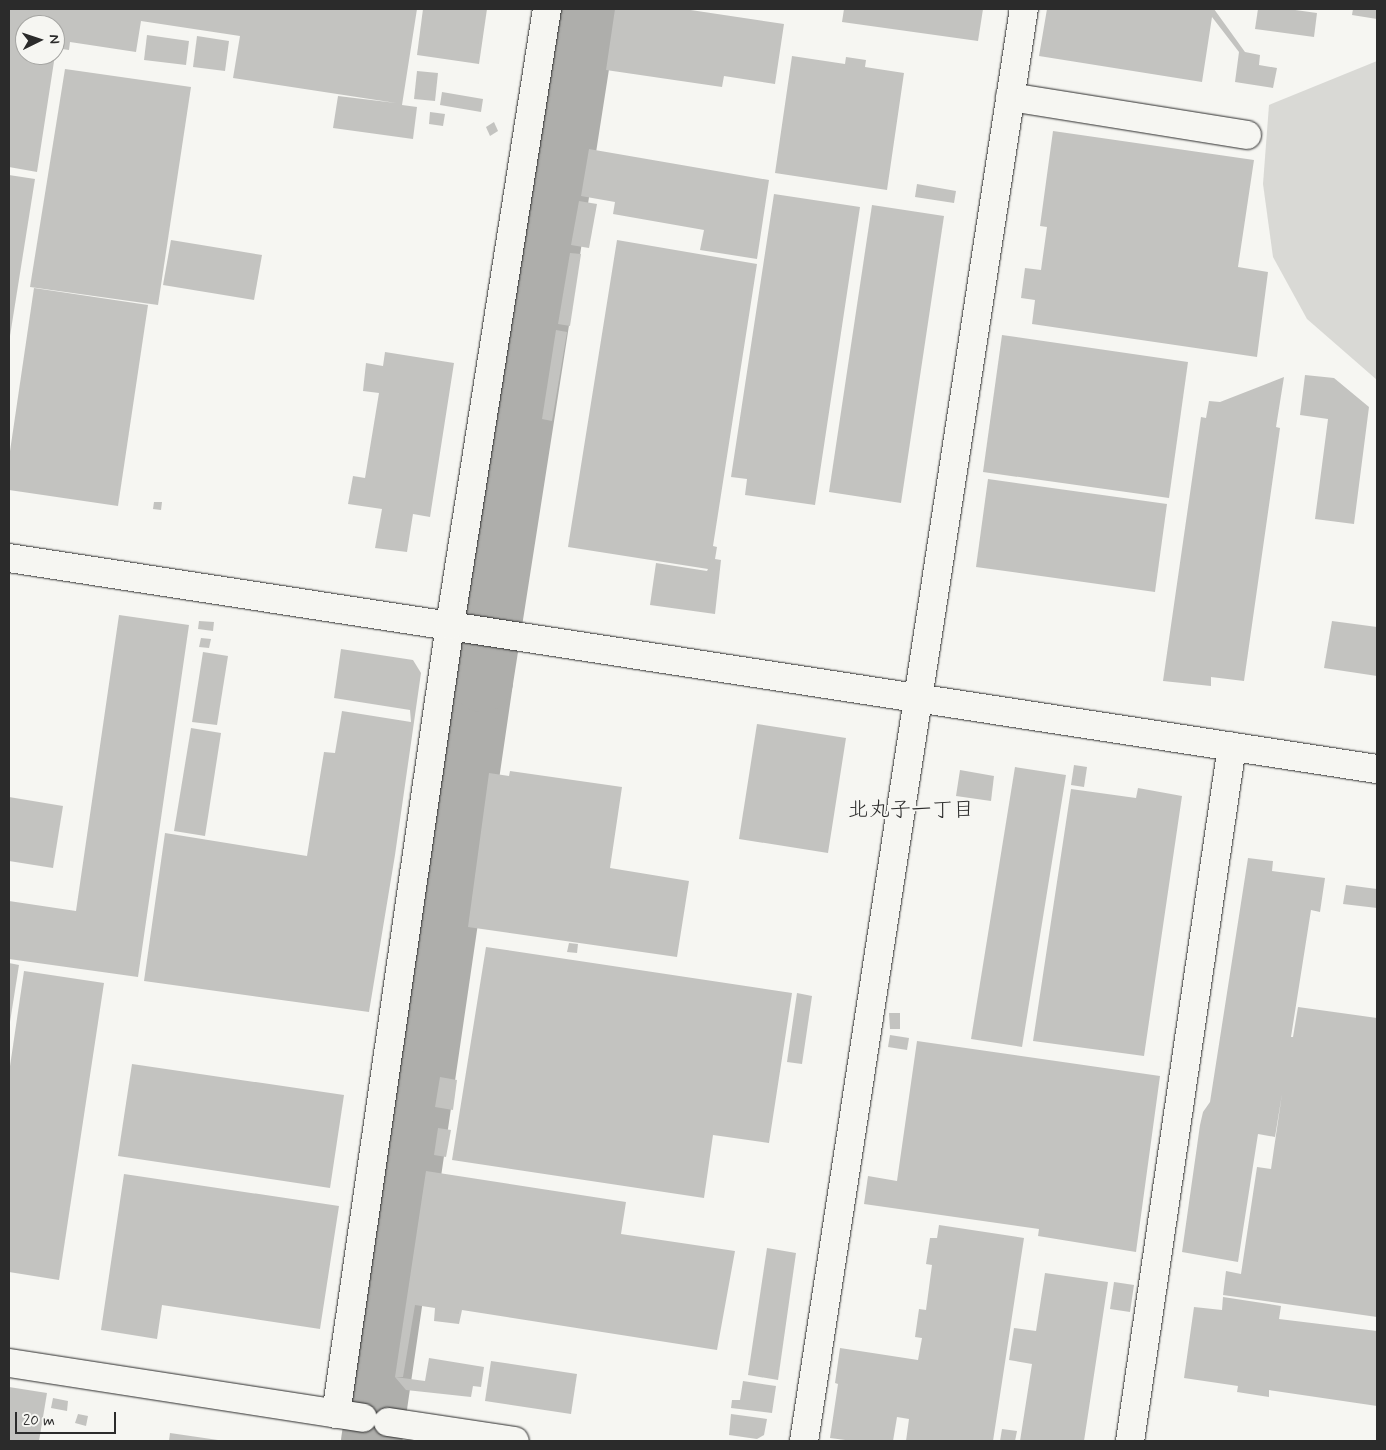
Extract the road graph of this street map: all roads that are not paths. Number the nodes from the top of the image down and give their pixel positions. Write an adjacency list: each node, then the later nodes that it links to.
1 (547, 9): 6 (street)
2 (1024, 9): 3 (street)
3 (1010, 98): 4 (street); 7 (street)
4 (1247, 135)
5 (9, 558): 6 (street)
6 (459, 627): 7 (street); 11 (street)
7 (918, 698): 8 (street); 13 (street)
8 (1232, 746): 9 (street); 14 (street)
9 (1377, 769)
10 (9, 1363): 11 (street)
11 (336, 1414): 12 (street)
12 (515, 1441)
13 (804, 1441)
14 (1130, 1441)

